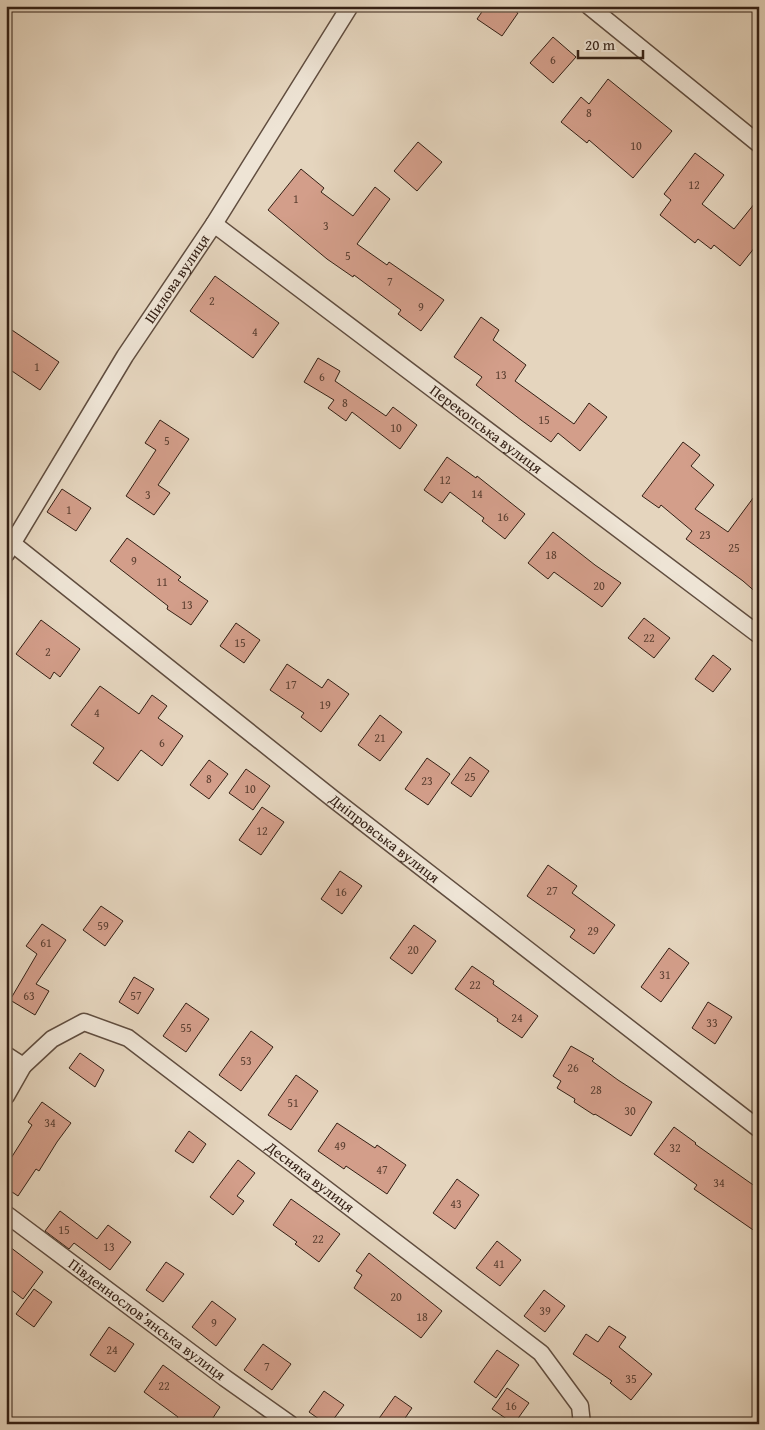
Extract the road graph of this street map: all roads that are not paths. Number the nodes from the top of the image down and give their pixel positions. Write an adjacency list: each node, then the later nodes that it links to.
1 (350, 6): 4 (street, Шилова вулиця)
2 (589, 6): 3 (street)
3 (759, 144)
4 (214, 224): 5 (street, Шилова вулиця); 6 (street, Перекопська вулиця)
5 (10, 549): 10 (street, Дніпровська вулиця)
6 (759, 635)
7 (6, 1055): 8 (street)
8 (23, 1066): 9 (street); 13 (street, Десняка вулиця)
9 (6, 1096)
10 (759, 1129)
11 (6, 1214): 12 (street, Південнослов’янська вулиця)
12 (290, 1424)
13 (582, 1424)

